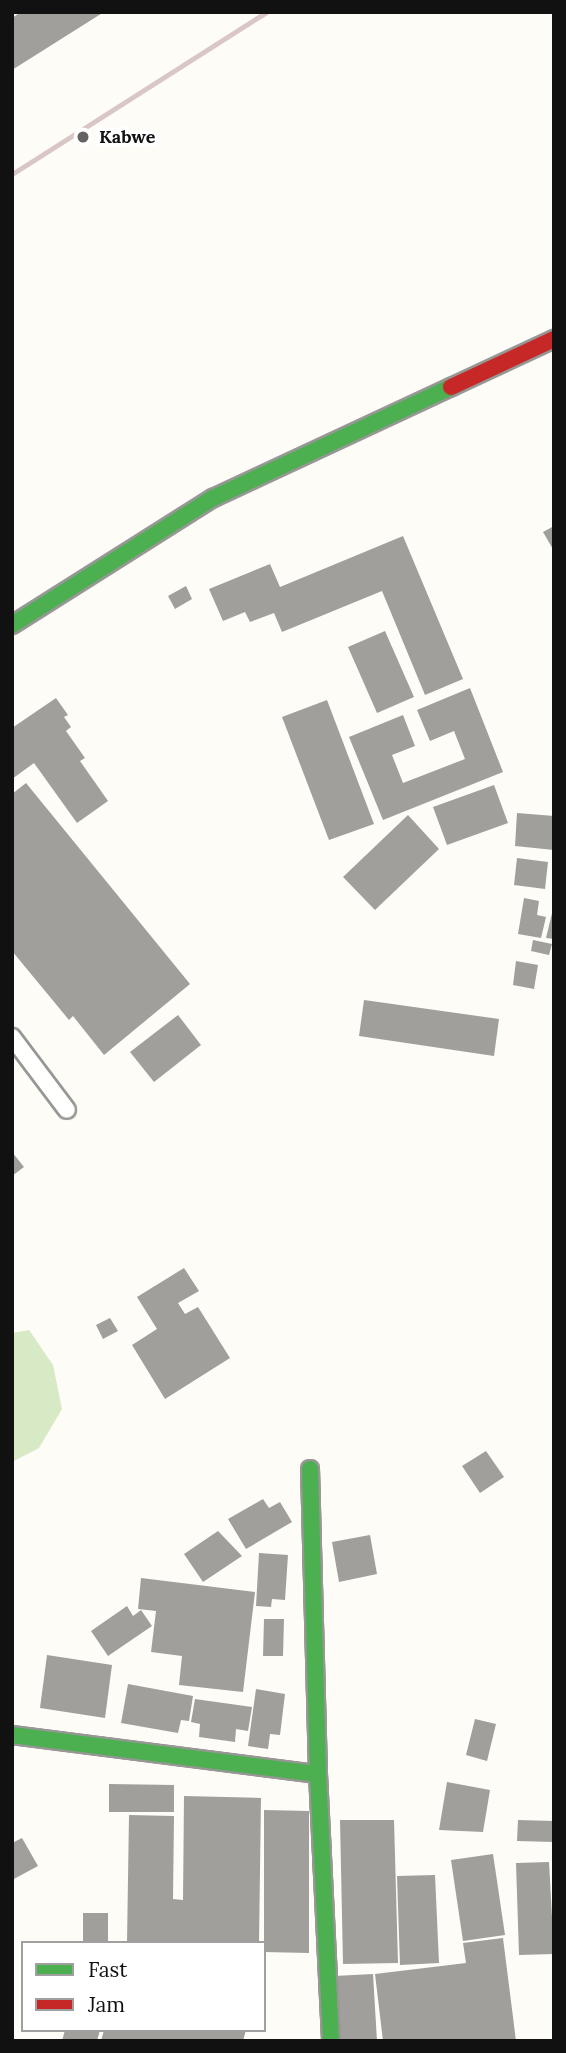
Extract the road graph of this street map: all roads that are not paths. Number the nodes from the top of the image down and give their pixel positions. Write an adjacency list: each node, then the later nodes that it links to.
1 (554, 338): 2 (street)
2 (12, 625)
3 (12, 1037): 4 (lane)
4 (66, 1110)
5 (310, 1469): 7 (street)
6 (12, 1735): 7 (street)
7 (318, 1774): 8 (street)
8 (331, 2041)

